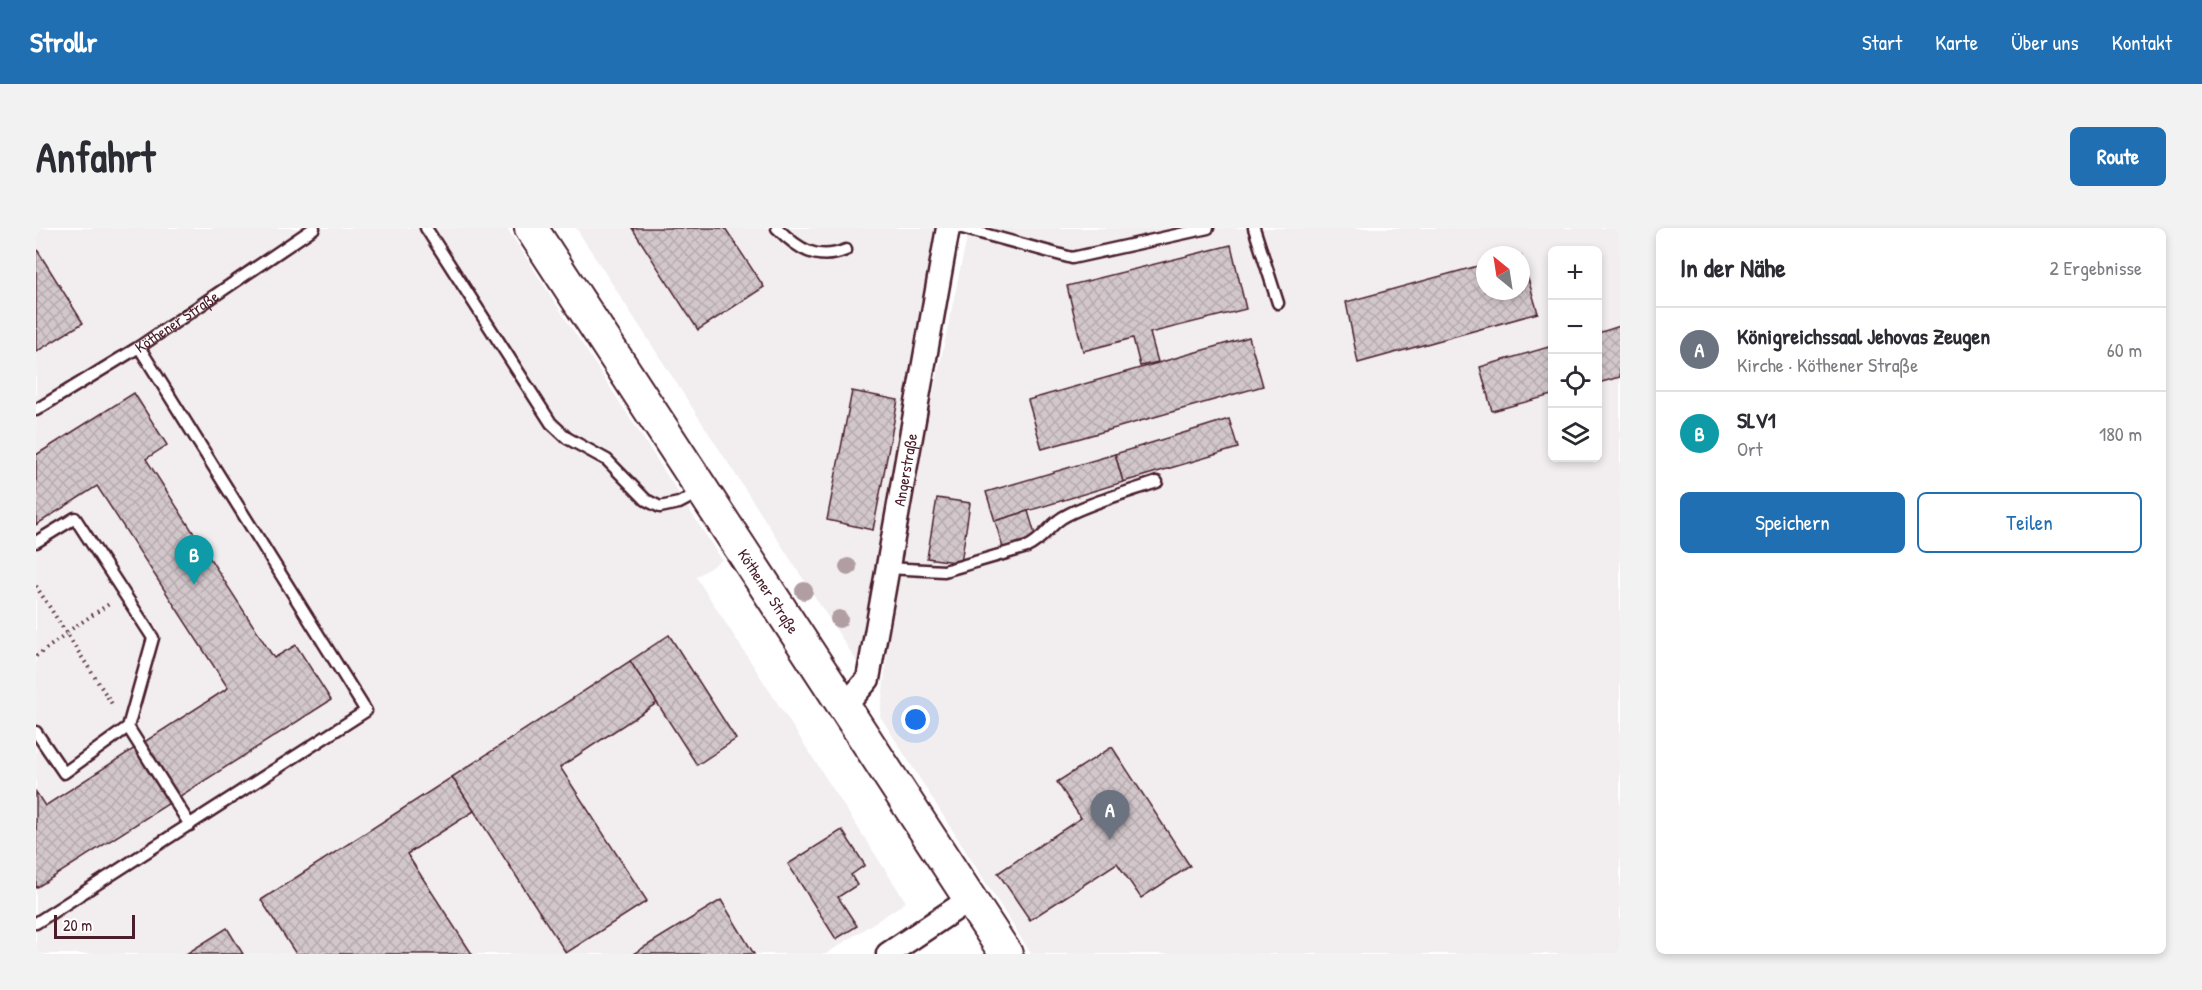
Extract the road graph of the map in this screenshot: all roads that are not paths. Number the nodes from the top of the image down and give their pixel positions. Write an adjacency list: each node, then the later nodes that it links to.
1 (315, 228): 11 (lane, Köthener Straße)
2 (426, 228): 14 (lane)
3 (531, 228): 14 (main road, Köthener Straße)
4 (777, 228): 9 (lane)
5 (948, 228): 16 (street, Angerstraße)
6 (963, 228): 7 (lane)
7 (1208, 228)
8 (1254, 228): 10 (lane)
9 (846, 250)
10 (1278, 303)
11 (139, 347): 12 (lane, Köthener Straße); 20 (lane)
12 (36, 410)
13 (1157, 482): 16 (lane)
14 (703, 490): 17 (main road, Köthener Straße)
15 (36, 542): 18 (lane)
16 (887, 568): 17 (street, Angerstraße)
17 (845, 706): 21 (main road, Köthener Straße)
18 (128, 727): 19 (lane); 20 (lane)
19 (36, 732)
20 (190, 825): 22 (lane)
21 (970, 899): 23 (street); 24 (main road, Köthener Straße)
22 (36, 923)
23 (888, 954)
24 (1006, 954)

